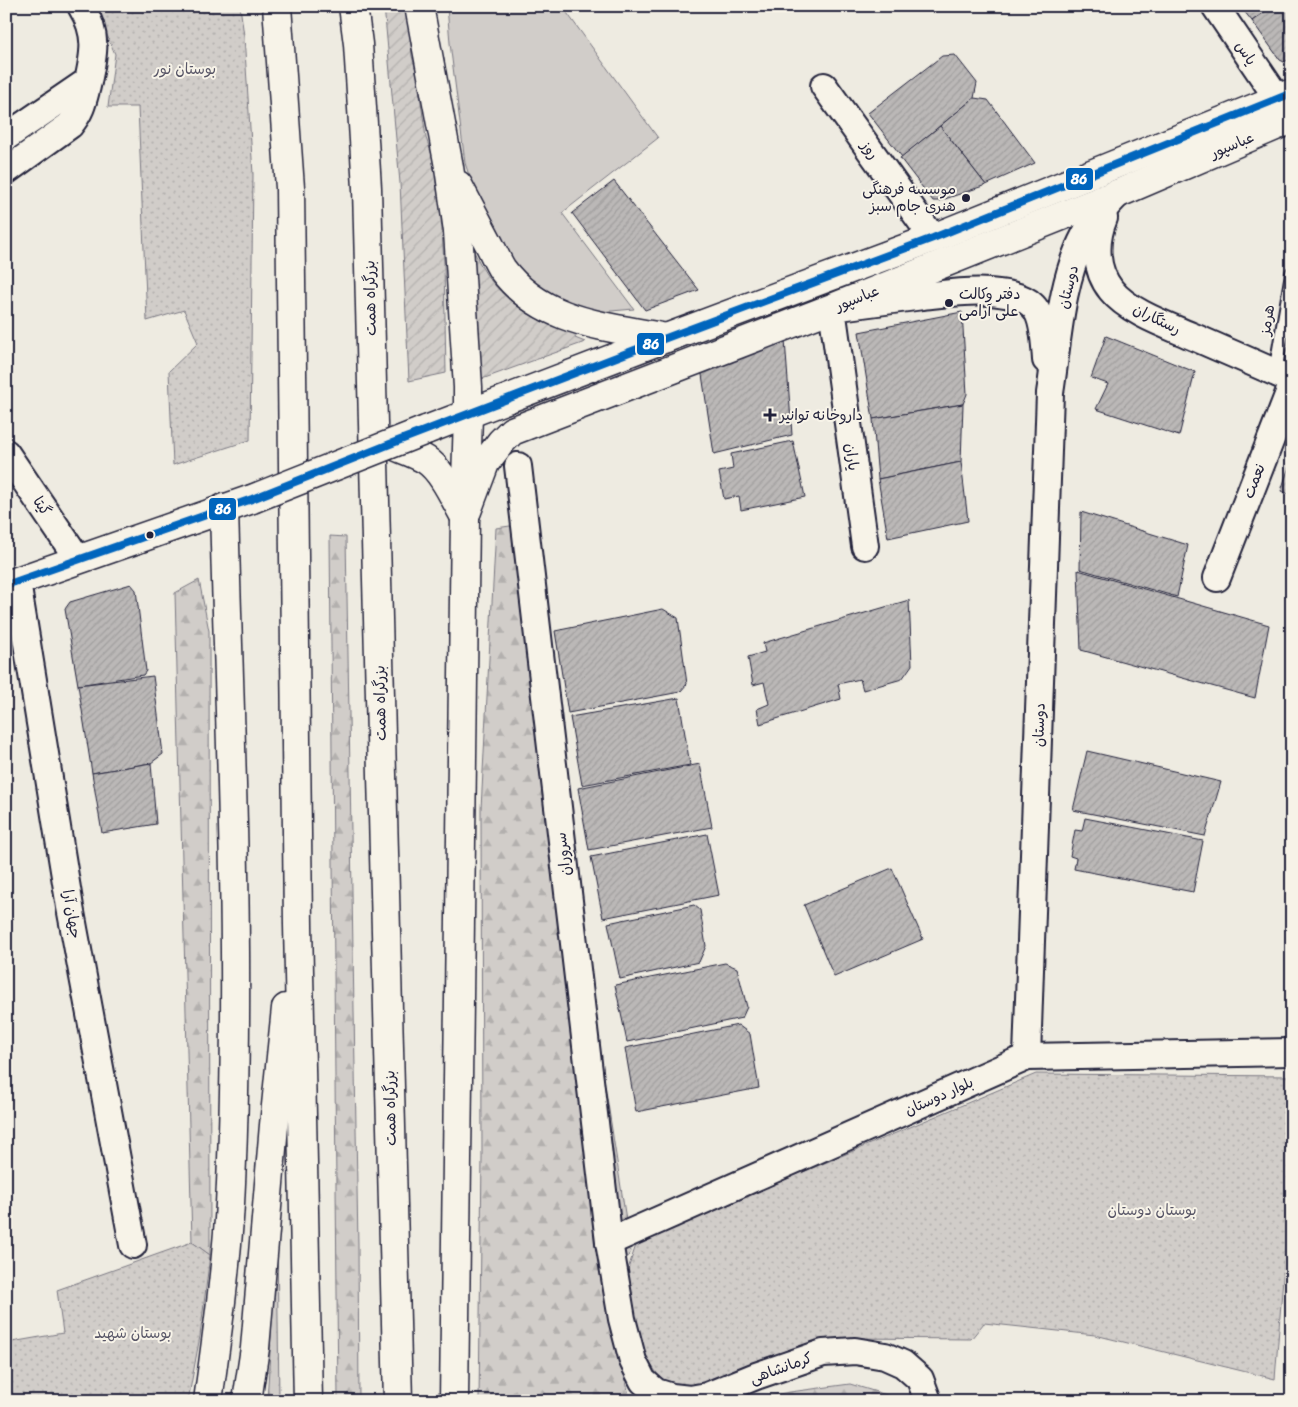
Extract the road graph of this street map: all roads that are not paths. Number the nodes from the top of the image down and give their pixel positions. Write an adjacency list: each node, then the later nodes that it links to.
1 (81, 6): 6 (street)
2 (276, 6): 30 (main road)
3 (353, 6): 39 (main road, بزرگراه همت)
4 (419, 6): 10 (main road)
5 (1215, 6): 8 (street, یاس)
6 (88, 81): 9 (street); 11 (street)
7 (824, 86): 13 (street, روز)
8 (1287, 104): 12 (main road, عباسپور); 13 (main road, عباسپور)
9 (6, 137)
10 (449, 167): 17 (main road); 20 (main road)
11 (6, 171)
12 (1115, 198): 16 (main road, عباسپور); 18 (street, رستگاران); 19 (street, دوستان)
13 (933, 238): 15 (main road, عباسپور)
14 (1292, 273): 18 (lane, هرمز)
15 (821, 280): 16 (main road); 17 (main road, عباسپور)
16 (832, 308): 19 (street, دوستان); 25 (main road, عباسپور); 26 (street, یاران)
17 (666, 338): 20 (main road, عباسپور)
18 (1286, 379): 28 (street, نعمت)
19 (1050, 393): 32 (street, دوستان)
20 (468, 414): 21 (main road, عباسپور, bridge); 25 (main road)
21 (390, 444): 24 (main road, عباسپور, bridge); 25 (main road)
22 (6, 453): 27 (street, گیتا)
23 (518, 466): 33 (street, سروران)
24 (224, 508): 27 (main road); 36 (main road)
25 (465, 518): 35 (main road)
26 (865, 546)
27 (78, 559): 29 (main road)
28 (1217, 578)
29 (12, 584): 34 (street, جهان آرا)
30 (298, 925): 37 (main road); 38 (main road)
31 (1292, 1052): 32 (street, بلوار دوستان)
32 (1028, 1057): 33 (street, بلوار دوستان)
33 (609, 1242): 40 (street, کرمانشاهی)
34 (133, 1245)
35 (454, 1399)
36 (208, 1401)
37 (247, 1401)
38 (308, 1401)
39 (398, 1401)
40 (928, 1401)

